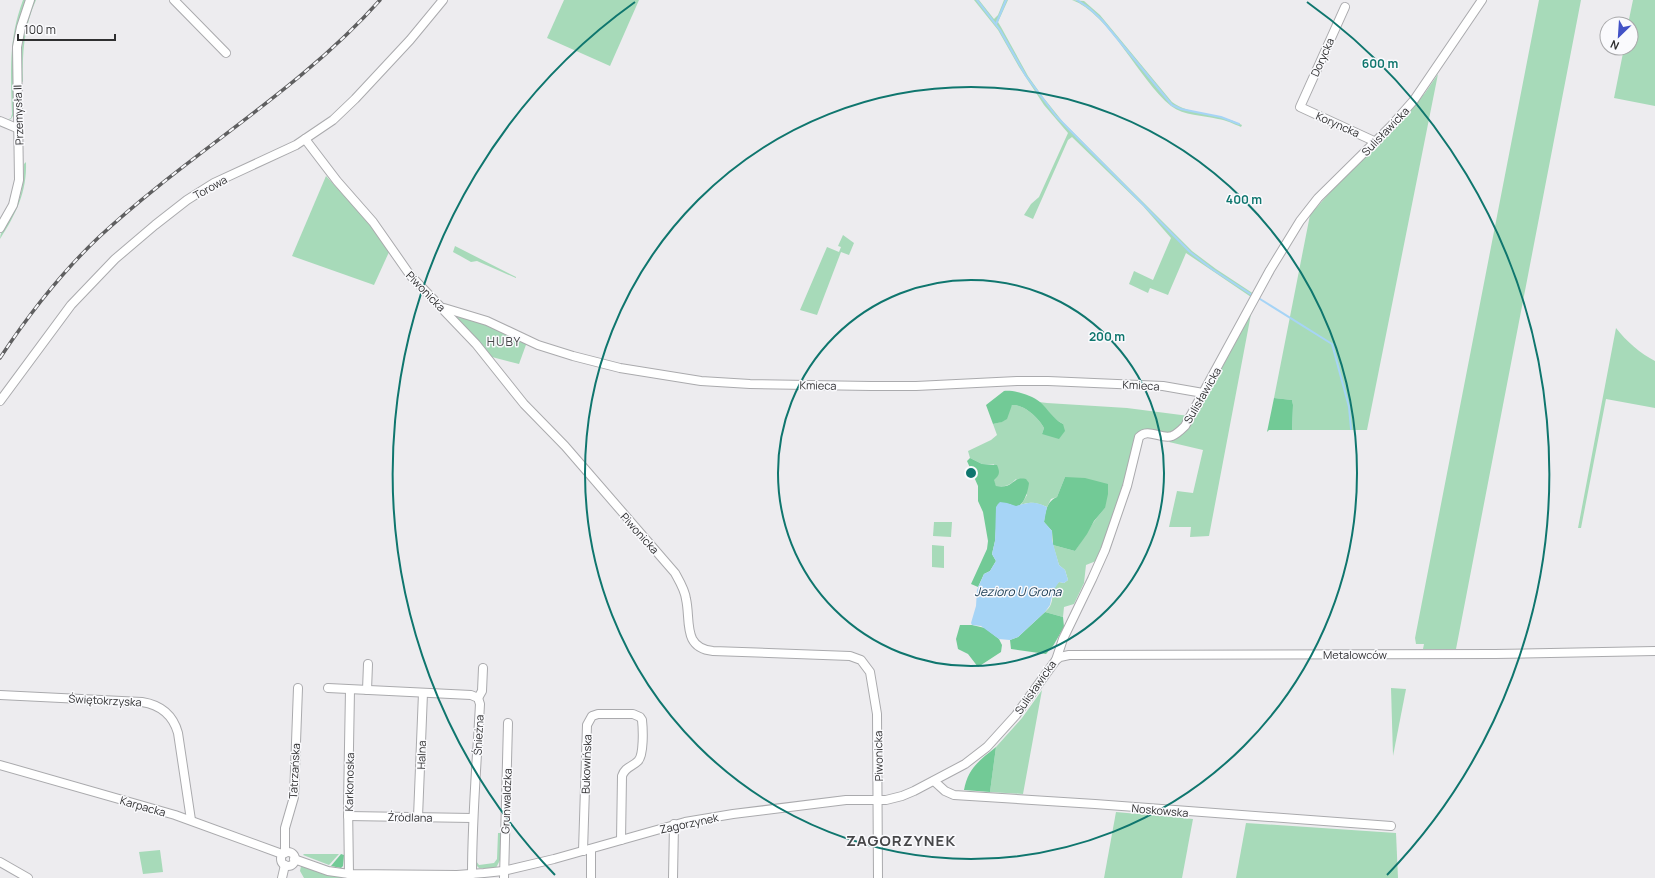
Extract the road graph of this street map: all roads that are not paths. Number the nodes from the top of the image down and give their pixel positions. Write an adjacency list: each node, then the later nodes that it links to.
1 (30, 0): 9 (street, Przemysła II)
2 (174, 0): 6 (street)
3 (443, 0): 10 (street, Torowa)
4 (1482, 0): 11 (street, Sulisławicka)
5 (1345, 7): 7 (street, Dorycka)
6 (226, 53)
7 (1300, 107): 11 (street, Koryncka)
8 (0, 121): 9 (street)
9 (19, 129): 12 (street, Przemysła II)
10 (305, 139): 13 (street, Piwonicka); 15 (street, Torowa)
11 (1376, 142): 14 (street, Sulisławicka)
12 (0, 228)
13 (443, 308): 14 (street, Kmieca); 30 (street, Piwonicka)
14 (1204, 393): 17 (street, Sulisławicka)
15 (0, 401)
16 (1655, 651): 17 (street, Metalowców)
17 (1056, 660): 29 (street, Sulisławicka)
18 (368, 664): 23 (street)
19 (483, 668): 26 (street)
20 (298, 688): 40 (street, Tatrzańska)
21 (328, 688): 22 (street, Śnieżna)
22 (350, 690): 23 (street, Śnieżna); 31 (street, Karkonoska)
23 (368, 690): 24 (street, Śnieżna)
24 (423, 693): 26 (street, Śnieżna); 32 (street, Halna)
25 (0, 695): 34 (street, Świętokrzyska)
26 (478, 698): 33 (street, Śnieżna)
27 (508, 723): 46 (street, Grunwaldzka)
28 (0, 765): 34 (street, Karpacka)
29 (934, 781): 30 (street, Sulisławicka); 36 (street, Noskowska)
30 (878, 800): 35 (street, Zagorzynek); 51 (street, Piwonicka)
31 (348, 816): 32 (street, Źródlana); 44 (street, Karkonoska)
32 (418, 817): 33 (street, Źródlana)
33 (472, 818): 45 (street, Śnieżna)
34 (191, 820): 40 (street, Karpacka)
35 (674, 824): 37 (street, Zagorzynek); 50 (street)
36 (1391, 826)
37 (621, 840): 38 (street, Zagorzynek); 39 (street, Bukowińska)
38 (591, 849): 39 (street, Zagorzynek); 49 (street)
39 (582, 851): 46 (street, Zagorzynek)
40 (284, 854): 41 (street); 43 (street)
41 (294, 859): 43 (street); 44 (street)
42 (0, 862): 47 (street)
43 (285, 865): 48 (street)
44 (349, 874): 45 (street)
45 (472, 874): 46 (street)
46 (504, 874)
47 (28, 878)
48 (282, 878)
49 (591, 878)
50 (673, 878)
51 (878, 878)

